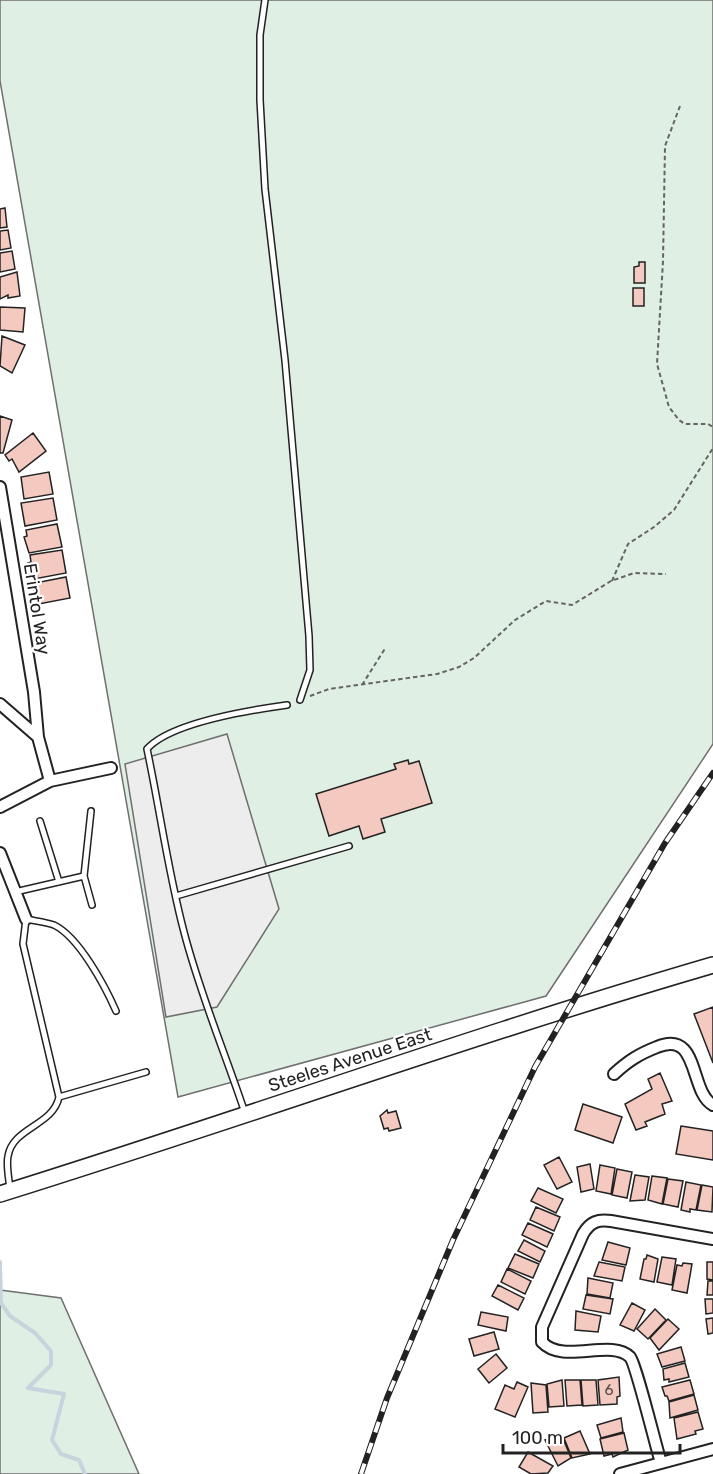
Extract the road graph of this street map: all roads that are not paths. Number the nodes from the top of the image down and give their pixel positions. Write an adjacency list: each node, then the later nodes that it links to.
1 (265, 0): 3 (lane)
2 (0, 487): 6 (street, Erintol Way)
3 (300, 700)
4 (0, 704): 6 (street)
5 (288, 705): 17 (lane)
6 (38, 737): 8 (street, Erintol Way)
7 (111, 768): 8 (street)
8 (50, 781): 9 (street)
9 (0, 807)
10 (91, 811): 14 (lane)
11 (40, 821): 15 (lane)
12 (350, 846): 17 (lane)
13 (0, 853): 16 (street)
14 (84, 876): 15 (lane); 18 (lane)
15 (59, 882): 16 (lane)
16 (15, 892): 19 (street)
17 (176, 896): 26 (lane)
18 (92, 905)
19 (26, 919): 21 (lane); 24 (lane)
20 (713, 965): 26 (main road, Steeles Avenue East)
21 (116, 1011)
22 (146, 1072): 24 (lane)
23 (614, 1074): 25 (street)
24 (58, 1097): 27 (lane)
25 (713, 1105)
26 (246, 1115): 27 (main road, Steeles Avenue East)
27 (5, 1193)
28 (713, 1239): 30 (street)
29 (713, 1449): 30 (street)
30 (661, 1463): 31 (street)
31 (620, 1474)

